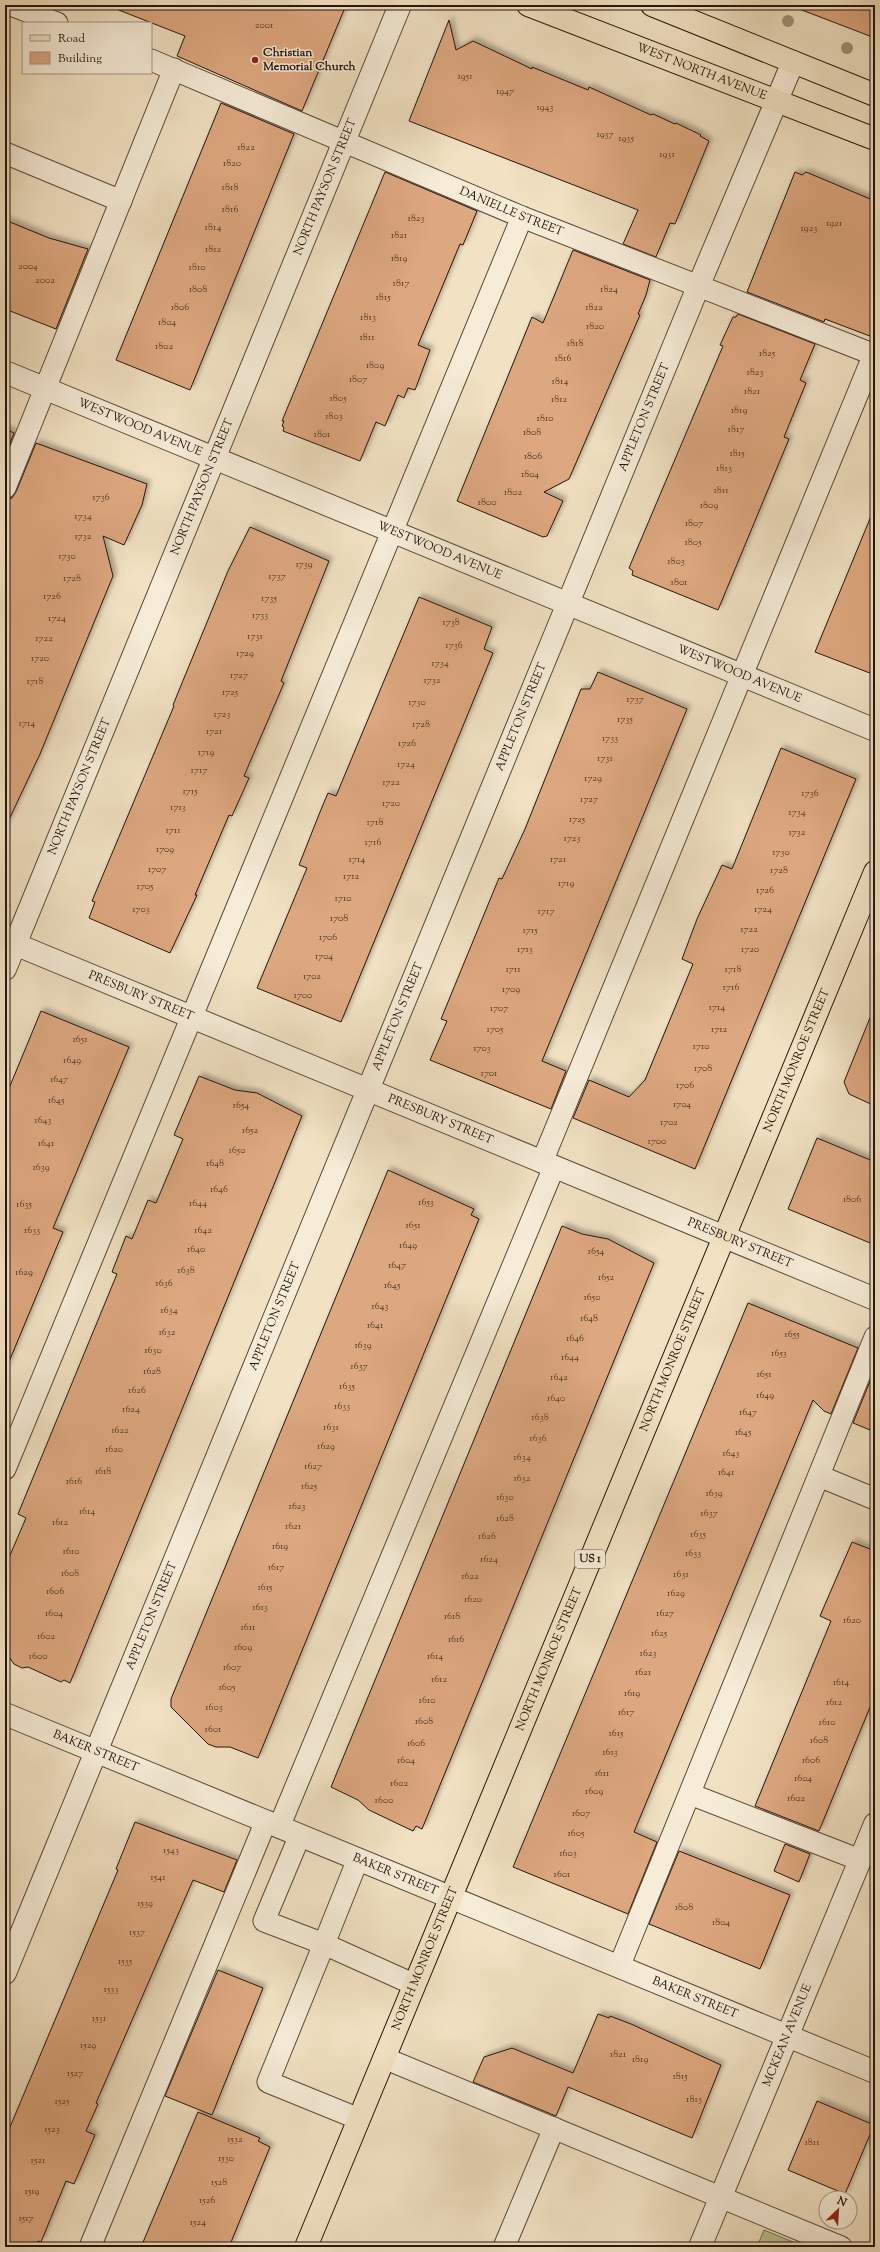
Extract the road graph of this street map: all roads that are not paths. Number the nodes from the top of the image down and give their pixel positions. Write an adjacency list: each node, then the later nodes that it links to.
1 (11, 5): 5 (lane)
2 (400, 5): 12 (street, NORTH PAYSON STREET)
3 (528, 5): 10 (main road, WEST NORTH AVENUE)
4 (652, 5): 7 (main road)
5 (54, 22)
6 (152, 60): 8 (lane, DANIELLE STREET)
7 (793, 62): 9 (main road); 10 (street, APPLETON STREET)
8 (174, 69): 12 (lane, DANIELLE STREET); 14 (lane)
9 (875, 95)
10 (775, 101): 11 (main road, WEST NORTH AVENUE); 16 (street, APPLETON STREET)
11 (875, 139)
12 (344, 142): 15 (lane, DANIELLE STREET); 20 (street, NORTH PAYSON STREET)
13 (5, 154): 14 (lane)
14 (121, 201): 19 (lane)
15 (522, 217): 16 (lane, DANIELLE STREET); 22 (lane)
16 (698, 287): 17 (lane, DANIELLE STREET); 23 (street, APPLETON STREET)
17 (874, 355): 24 (lane)
18 (5, 372): 19 (street, WESTWOOD AVENUE)
19 (46, 388): 20 (street, WESTWOOD AVENUE); 21 (lane)
20 (215, 459): 22 (street, WESTWOOD AVENUE); 27 (street, NORTH PAYSON STREET)
21 (5, 488)
22 (391, 531): 23 (street, WESTWOOD AVENUE); 29 (lane)
23 (568, 604): 24 (street, WESTWOOD AVENUE); 30 (street, APPLETON STREET)
24 (742, 676): 25 (street, WESTWOOD AVENUE); 31 (lane)
25 (875, 730)
26 (875, 872): 32 (main road, NORTH MONROE STREET / US 1)
27 (10, 942): 28 (street, NORTH PAYSON STREET); 29 (street, PRESBURY STREET)
28 (5, 969)
29 (191, 1017): 30 (street, PRESBURY STREET); 35 (lane)
30 (368, 1090): 31 (street, PRESBURY STREET); 39 (street, APPLETON STREET)
31 (548, 1164): 32 (street, PRESBURY STREET); 41 (lane)
32 (724, 1237): 33 (street, PRESBURY STREET); 46 (main road, NORTH MONROE STREET / US 1)
33 (875, 1299)
34 (875, 1338): 36 (lane)
35 (5, 1469)
36 (819, 1476): 37 (lane); 40 (lane)
37 (875, 1499)
38 (5, 1714): 39 (street, BAKER STREET)
39 (96, 1751): 41 (street, BAKER STREET); 49 (street, APPLETON STREET)
40 (690, 1794): 45 (lane); 48 (lane)
41 (273, 1824): 43 (street, BAKER STREET); 57 (lane)
42 (875, 1824): 45 (street, MCKEAN AVENUE)
43 (300, 1835): 44 (street, BAKER STREET); 47 (lane)
44 (358, 1859): 46 (street, BAKER STREET); 47 (lane)
45 (860, 1860): 51 (street, MCKEAN AVENUE)
46 (450, 1897): 48 (street, BAKER STREET); 50 (main road, NORTH MONROE STREET / US 1)
47 (324, 1944): 50 (lane); 54 (lane)
48 (619, 1967): 51 (street, BAKER STREET)
49 (5, 1973)
50 (413, 1984): 52 (main road, NORTH MONROE STREET / US 1)
51 (788, 2036): 53 (street, BAKER STREET); 56 (street, MCKEAN AVENUE)
52 (384, 2058): 54 (main road, NORTH MONROE STREET / US 1); 55 (lane)
53 (875, 2072)
54 (359, 2119): 58 (main road, NORTH MONROE STREET / US 1)
55 (554, 2128): 56 (lane); 59 (lane)
56 (721, 2197): 60 (street, MCKEAN AVENUE); 61 (lane)
57 (90, 2247)
58 (306, 2247)
59 (504, 2247)
60 (700, 2247)
61 (841, 2247)

